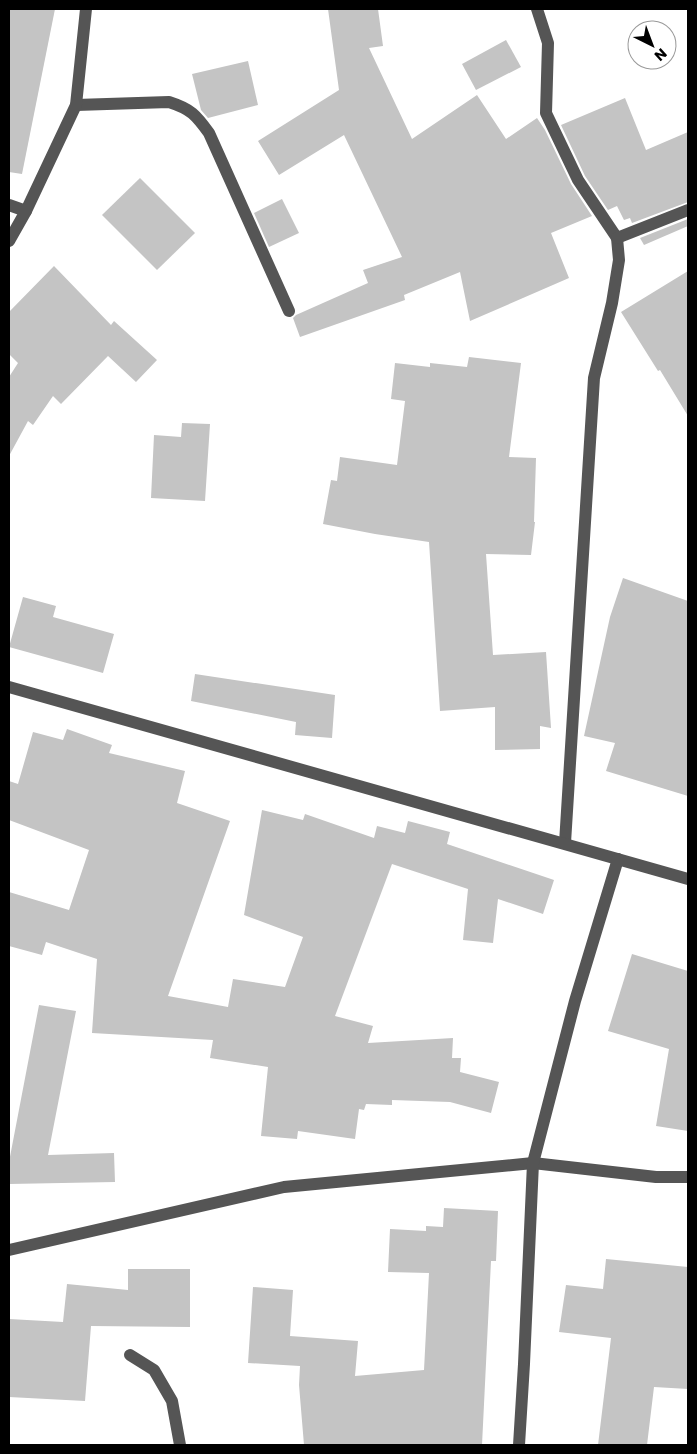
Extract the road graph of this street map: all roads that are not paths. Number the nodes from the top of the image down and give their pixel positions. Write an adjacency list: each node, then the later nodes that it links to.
1 (86, 9): 3 (street)
2 (536, 9): 7 (street)
3 (76, 105): 6 (street); 9 (street)
4 (9, 205): 6 (street)
5 (688, 210): 7 (street)
6 (26, 211): 8 (street)
7 (617, 238): 11 (street)
8 (9, 241)
9 (289, 311)
10 (9, 687): 11 (street)
11 (565, 844): 12 (street)
12 (618, 859): 13 (street); 14 (street)
13 (688, 879)
14 (533, 1163): 15 (street); 16 (street); 19 (street)
15 (688, 1177)
16 (9, 1250)
17 (130, 1355): 18 (street)
18 (180, 1445)
19 (519, 1445)

